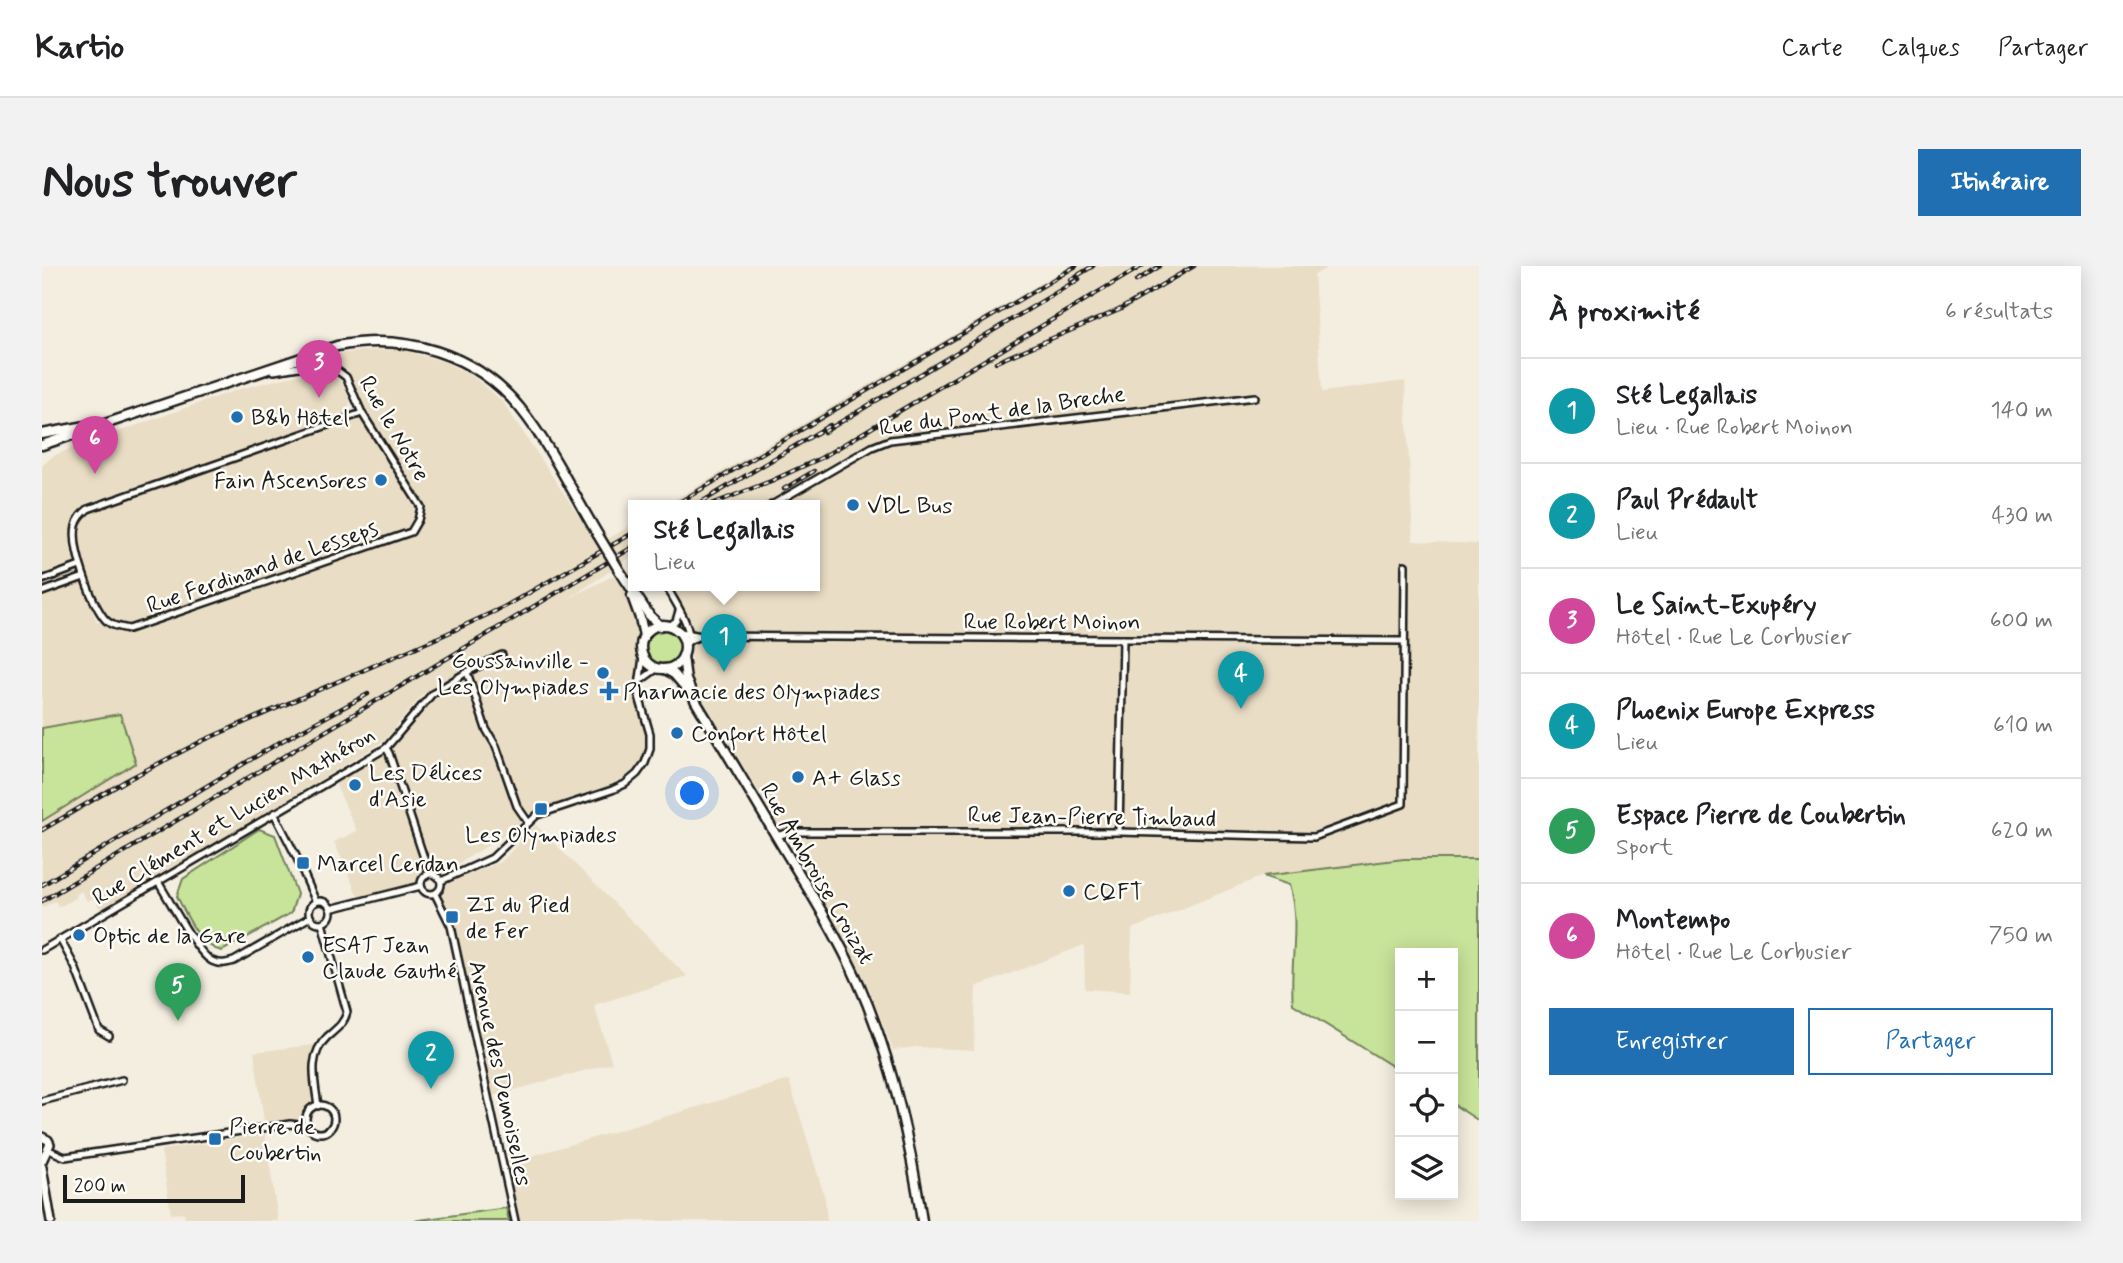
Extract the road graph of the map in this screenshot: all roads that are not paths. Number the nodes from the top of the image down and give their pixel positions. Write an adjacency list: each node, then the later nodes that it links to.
1 (255, 374): 3 (street, Rue le Notre); 4 (main road); 13 (main road, bridge)
2 (1255, 397): 7 (street, Rue du Pont de la Breche)
3 (362, 413): 8 (street, Rue le Notre); 10 (street)
4 (113, 421): 5 (main road); 6 (main road)
5 (42, 433)
6 (43, 445)
7 (780, 500)
8 (421, 507): 11 (street, Rue Ferdinand de Lesseps)
9 (1405, 565): 26 (street)
10 (80, 566): 11 (street); 12 (street)
11 (84, 577): 19 (street)
12 (42, 580)
13 (625, 580): 14 (main road); 15 (main road)
14 (628, 584)
15 (628, 588)
16 (629, 591): 23 (main road)
17 (633, 591): 21 (main road)
18 (669, 591): 20 (street)
19 (42, 592)
20 (679, 608): 21 (street); 22 (street)
21 (669, 628): 22 (street, Rue Robert Moinon); 23 (main road); 27 (main road)
22 (689, 632): 24 (street, Rue Robert Moinon); 27 (street)
23 (644, 636): 29 (main road)
24 (701, 636): 25 (street, Rue Robert Moinon); 27 (street, Rue Robert Moinon)
25 (1122, 639): 26 (street, Rue Robert Moinon); 37 (street)
26 (1404, 641): 37 (street, Rue Jean-Pierre Timbaud)
27 (686, 647): 30 (main road); 33 (main road)
28 (502, 655): 31 (street, Rue Clément et Lucien Mathéron)
29 (643, 657): 30 (main road); 32 (street)
30 (661, 668): 32 (street); 33 (main road)
31 (467, 671): 34 (street, Rue Clément et Lucien Mathéron); 36 (street)
32 (641, 680): 36 (street)
33 (696, 702): 38 (main road, Rue Ambroise Croizat)
34 (386, 748): 35 (street, Rue Clément et Lucien Mathéron); 39 (street)
35 (274, 813): 41 (street, Rue Clément et Lucien Mathéron); 44 (street)
36 (528, 822): 40 (street)
37 (1119, 832): 38 (street, Rue Jean-Pierre Timbaud)
38 (776, 835): 60 (main road, Rue Ambroise Croizat)
39 (429, 873): 40 (street); 42 (street)
40 (441, 881): 43 (street)
41 (158, 882): 46 (street); 48 (street, Rue Clément et Lucien Mathéron)
42 (421, 886): 43 (street); 45 (street)
43 (435, 894): 59 (street, Avenue des Demoiselles)
44 (316, 902): 45 (street); 46 (street)
45 (330, 909): 47 (street)
46 (310, 917): 47 (street)
47 (323, 923): 53 (street)
48 (60, 939): 49 (street, Rue Clément et Lucien Mathéron); 50 (street)
49 (42, 950)
50 (108, 1036)
51 (122, 1080): 52 (street)
52 (42, 1101)
53 (318, 1106): 54 (street); 54 (street)
54 (308, 1126): 56 (street)
55 (42, 1137): 56 (street)
56 (44, 1154)
57 (42, 1167): 58 (street)
58 (51, 1221)
59 (515, 1221)
60 (922, 1221)

